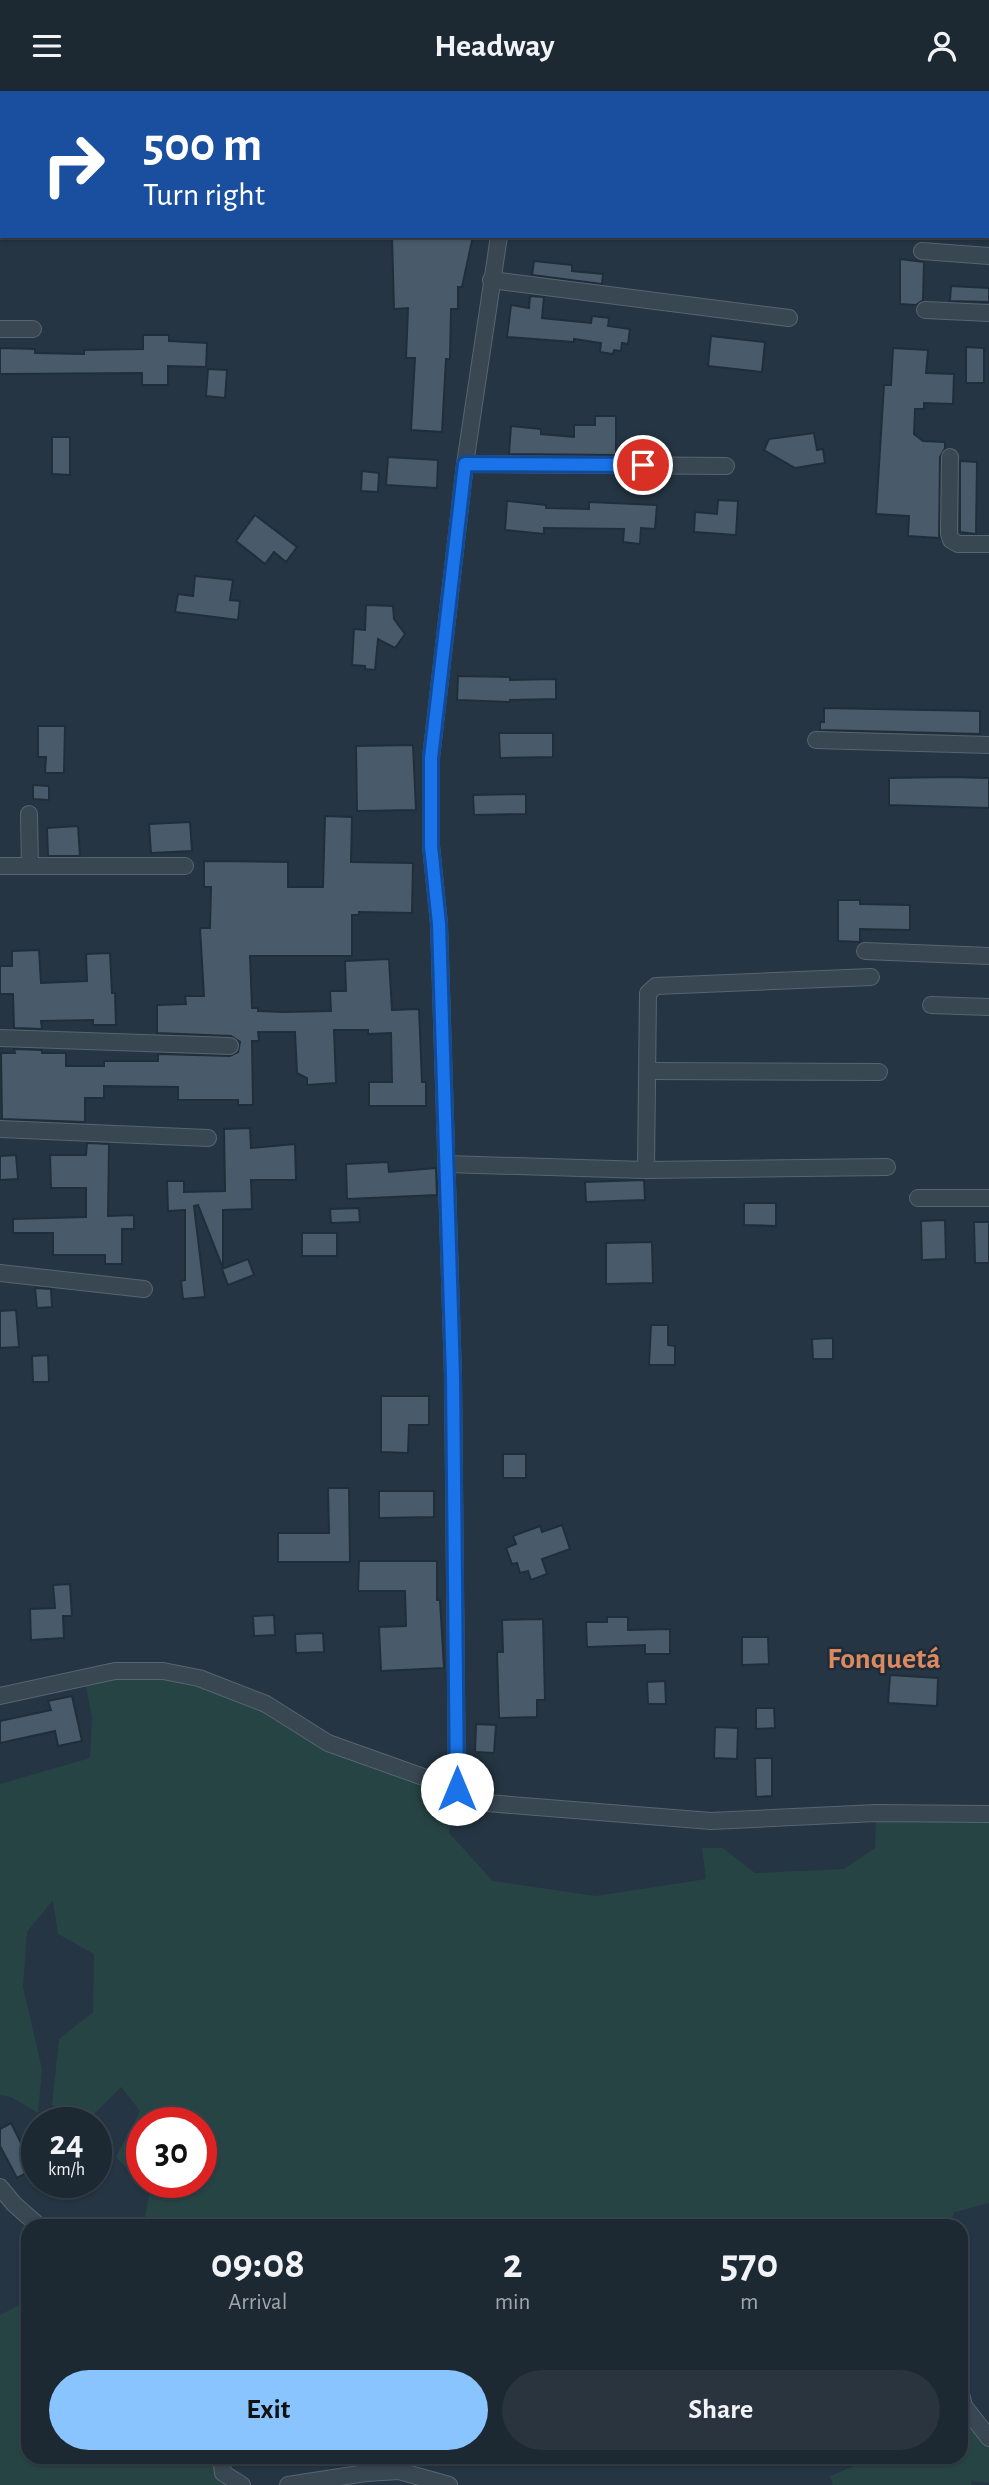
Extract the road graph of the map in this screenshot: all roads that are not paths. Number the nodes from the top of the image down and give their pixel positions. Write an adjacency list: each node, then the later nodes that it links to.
1 (499, 238): 4 (street)
2 (922, 251): 3 (street)
3 (989, 256)
4 (491, 280): 7 (street); 11 (street)
5 (925, 310): 6 (street)
6 (989, 313)
7 (789, 318)
8 (0, 329): 9 (street)
9 (33, 329)
10 (950, 457): 13 (street)
11 (465, 464): 12 (street); 31 (street)
12 (726, 466)
13 (989, 544)
14 (816, 740): 15 (street)
15 (989, 745)
16 (29, 814): 18 (street)
17 (0, 866): 18 (street)
18 (30, 866): 19 (street)
19 (185, 866)
20 (865, 951): 21 (street)
21 (989, 956)
22 (871, 977): 27 (street)
23 (932, 1005): 24 (street)
24 (989, 1007)
25 (0, 1038): 26 (street)
26 (230, 1046)
27 (649, 1071): 28 (street); 33 (street)
28 (879, 1072)
29 (0, 1129): 30 (street)
30 (208, 1138)
31 (447, 1164): 33 (street); 39 (street)
32 (887, 1167): 33 (street)
33 (646, 1170)
34 (919, 1198): 35 (street)
35 (989, 1198)
36 (0, 1273): 37 (street)
37 (144, 1290)
38 (0, 1696): 39 (street)
39 (457, 1789): 40 (street)
40 (989, 1814)
41 (0, 2187): 42 (street)
42 (30, 2219)
43 (968, 2411): 44 (street)
44 (989, 2438)
45 (222, 2464): 46 (street)
46 (242, 2485)
47 (288, 2485): 48 (street)
48 (449, 2485)

